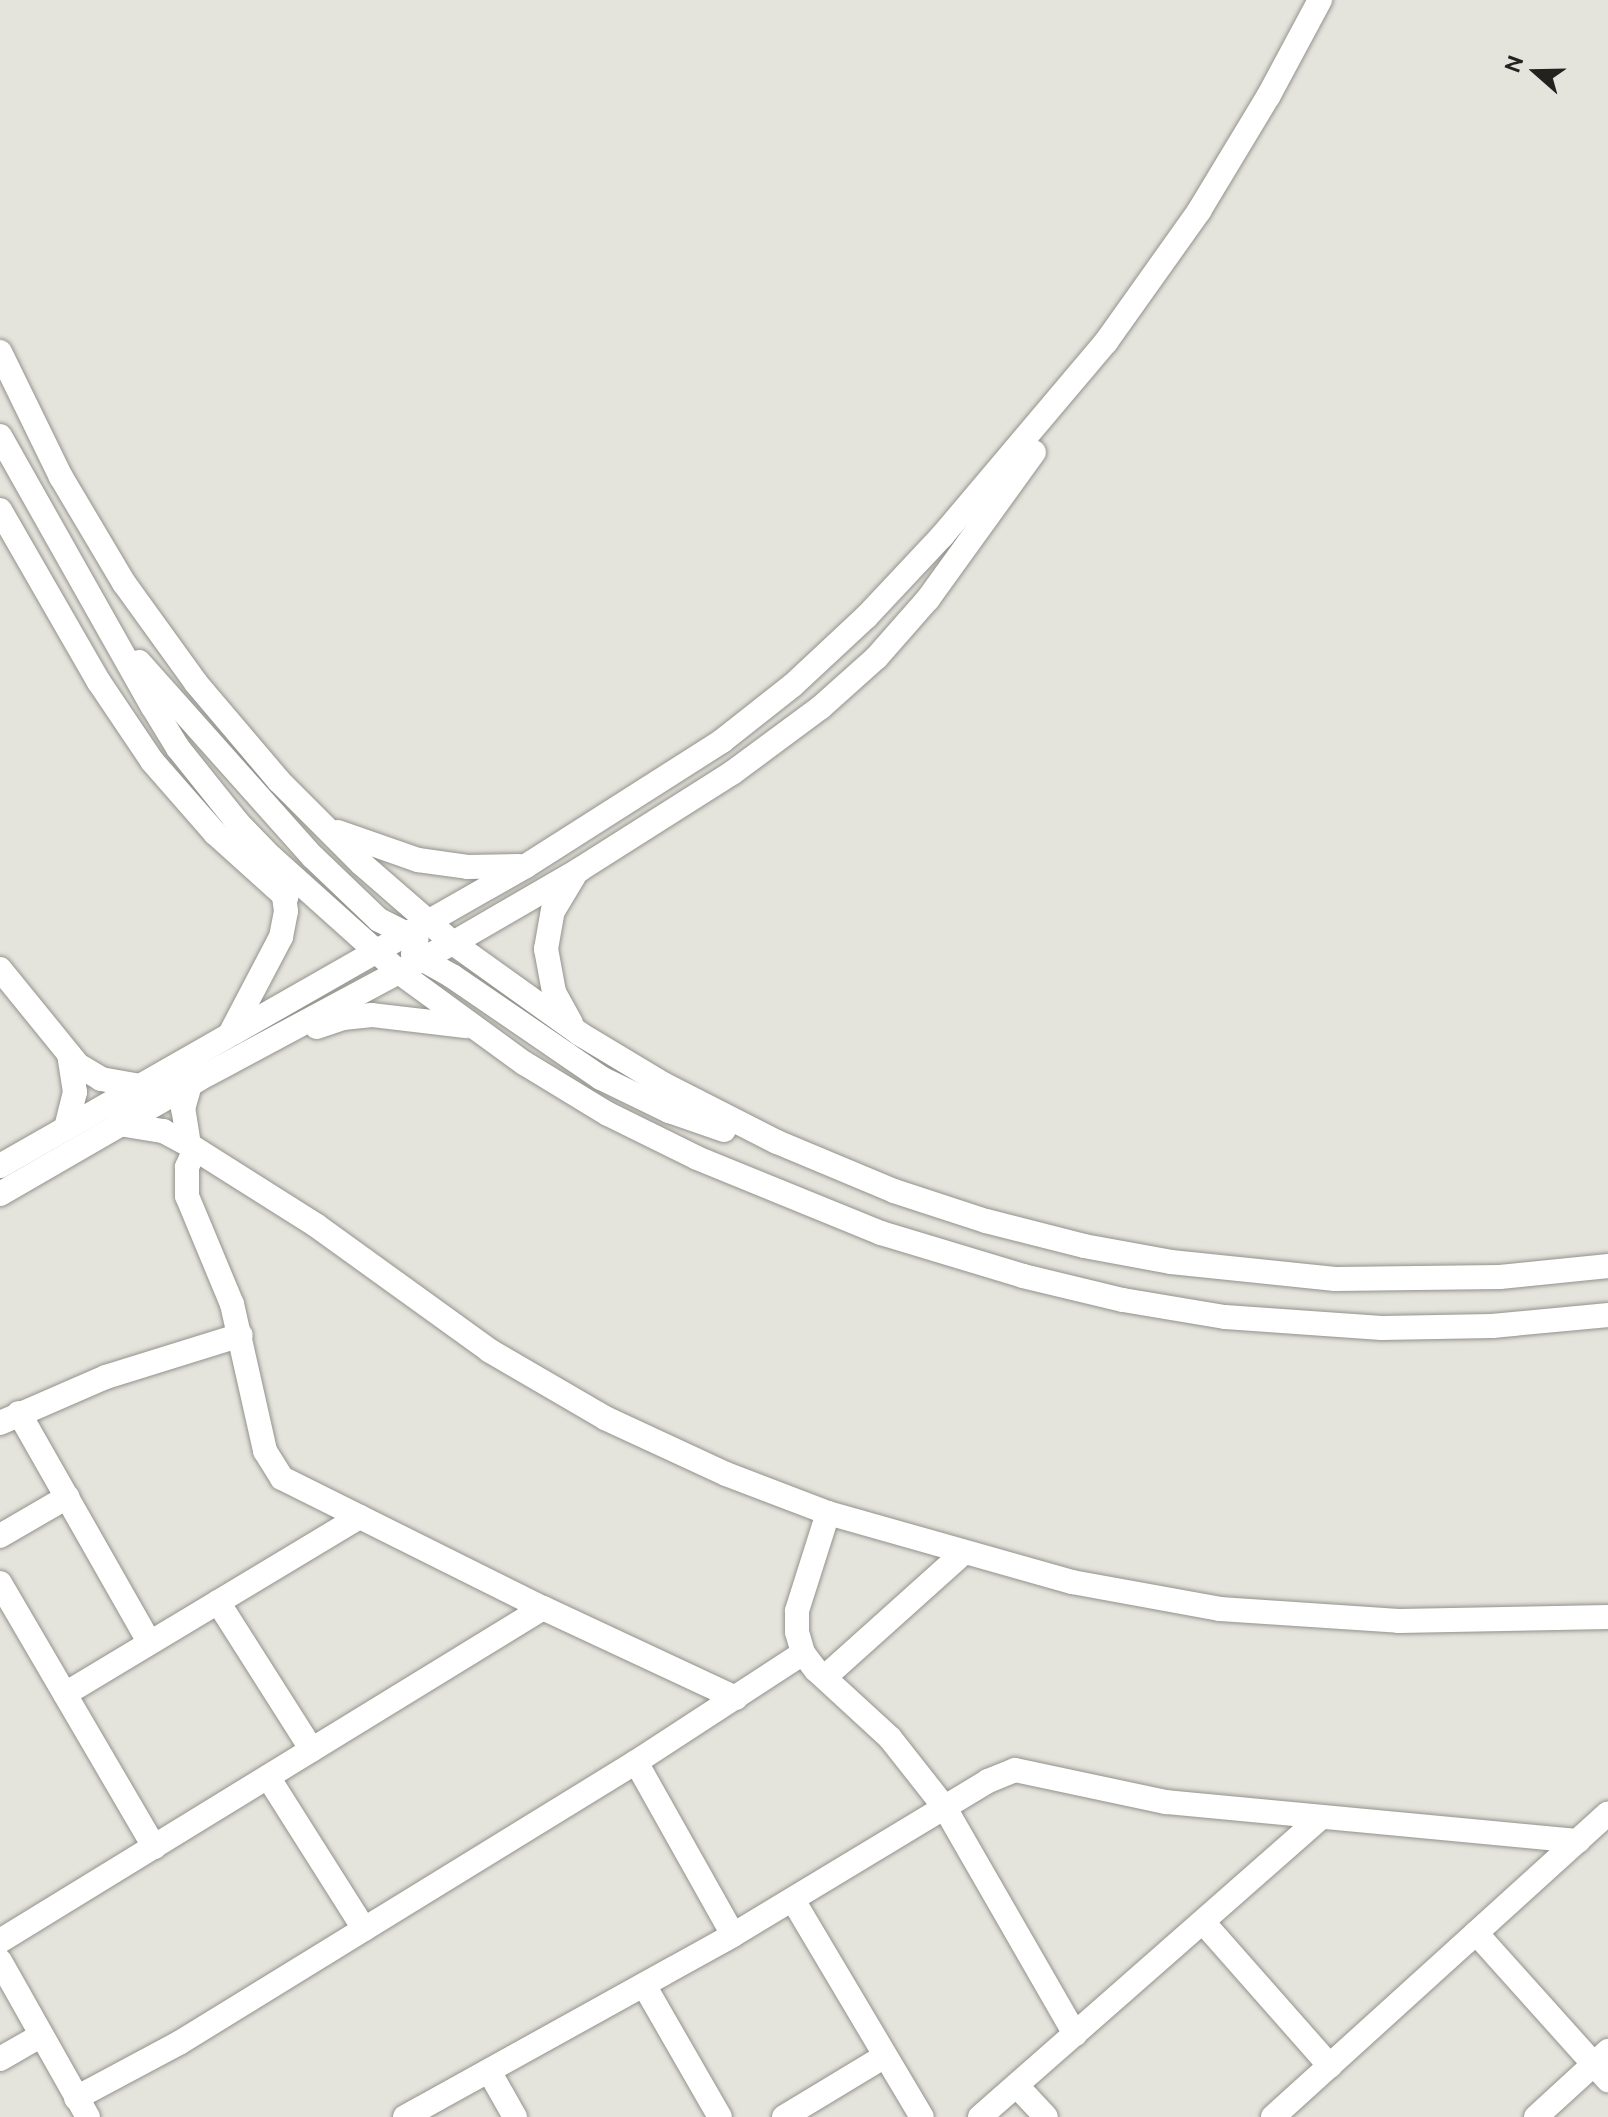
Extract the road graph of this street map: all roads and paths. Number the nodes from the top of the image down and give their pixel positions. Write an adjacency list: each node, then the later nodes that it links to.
1 (1320, 0): 2 (street)
2 (1106, 342): 9 (street); 10 (street)
3 (0, 352): 7 (street)
4 (0, 436): 6 (street)
5 (0, 510): 11 (street)
6 (110, 632): 8 (street); 13 (street)
7 (317, 821): 9 (street); 12 (street)
8 (271, 857): 11 (street); 15 (street)
9 (526, 866): 12 (street)
10 (579, 870): 14 (street); 21 (street)
11 (286, 897): 20 (street)
12 (427, 922): 13 (street); 14 (street)
13 (405, 935): 14 (street); 15 (street)
14 (453, 943): 16 (street); 21 (street)
15 (373, 952): 16 (street); 18 (street); 20 (street)
16 (423, 958): 18 (street); 28 (street)
17 (0, 969): 23 (street)
18 (399, 972): 19 (street); 22 (street)
19 (472, 1027): 22 (street); 33 (street)
20 (230, 1034): 25 (street)
21 (580, 1034): 28 (street)
22 (276, 1037): 24 (street)
23 (69, 1055): 25 (street); 27 (street)
24 (190, 1085): 26 (street); 29 (street)
25 (140, 1086): 27 (street)
26 (119, 1124): 29 (street); 31 (street)
27 (66, 1128): 30 (street)
28 (777, 1142): 32 (street)
29 (192, 1147): 34 (street); 37 (street)
30 (0, 1166)
31 (0, 1194)
32 (1608, 1266)
33 (1608, 1315)
34 (241, 1335): 35 (street); 38 (street)
35 (10, 1418): 36 (street)
36 (67, 1497): 39 (street); 45 (street)
37 (828, 1513): 40 (street); 46 (street)
38 (360, 1517): 42 (street); 43 (street)
39 (0, 1536)
40 (963, 1553): 44 (street); 47 (street)
41 (0, 1583): 48 (street)
42 (218, 1602): 45 (street); 50 (street)
43 (543, 1608): 49 (street); 50 (street)
44 (1608, 1617)
45 (149, 1642): 48 (street)
46 (803, 1653): 47 (street); 49 (street)
47 (825, 1677): 53 (street)
48 (65, 1694): 57 (street)
49 (736, 1698): 51 (street)
50 (312, 1750): 52 (street)
51 (636, 1762): 60 (street); 62 (street)
52 (268, 1777): 57 (street); 60 (street)
53 (945, 1808): 55 (street); 58 (street); 66 (street)
54 (1608, 1813): 56 (street)
55 (1321, 1817): 56 (street); 59 (street)
56 (1578, 1841): 61 (street)
57 (154, 1847): 63 (street)
58 (793, 1900): 62 (street); 68 (street)
59 (1203, 1922): 66 (street); 71 (street)
60 (364, 1929): 74 (street)
61 (1476, 1933): 70 (street); 71 (street)
62 (733, 1935): 65 (street)
63 (0, 1941)
64 (0, 1961): 67 (street)
65 (644, 1985): 72 (street); 77 (street)
66 (1075, 2034): 73 (street)
67 (40, 2036): 69 (street); 74 (street)
68 (885, 2056): 78 (street); 79 (street)
69 (0, 2059)
70 (1603, 2065): 83 (street)
71 (1330, 2066): 82 (street)
72 (489, 2071): 75 (street); 76 (street)
73 (1017, 2086): 80 (street); 81 (street)
74 (82, 2107)
75 (405, 2117)
76 (515, 2117)
77 (720, 2117)
78 (784, 2117)
79 (922, 2117)
80 (980, 2117)
81 (1046, 2117)
82 (1273, 2117)
83 (1536, 2117)

